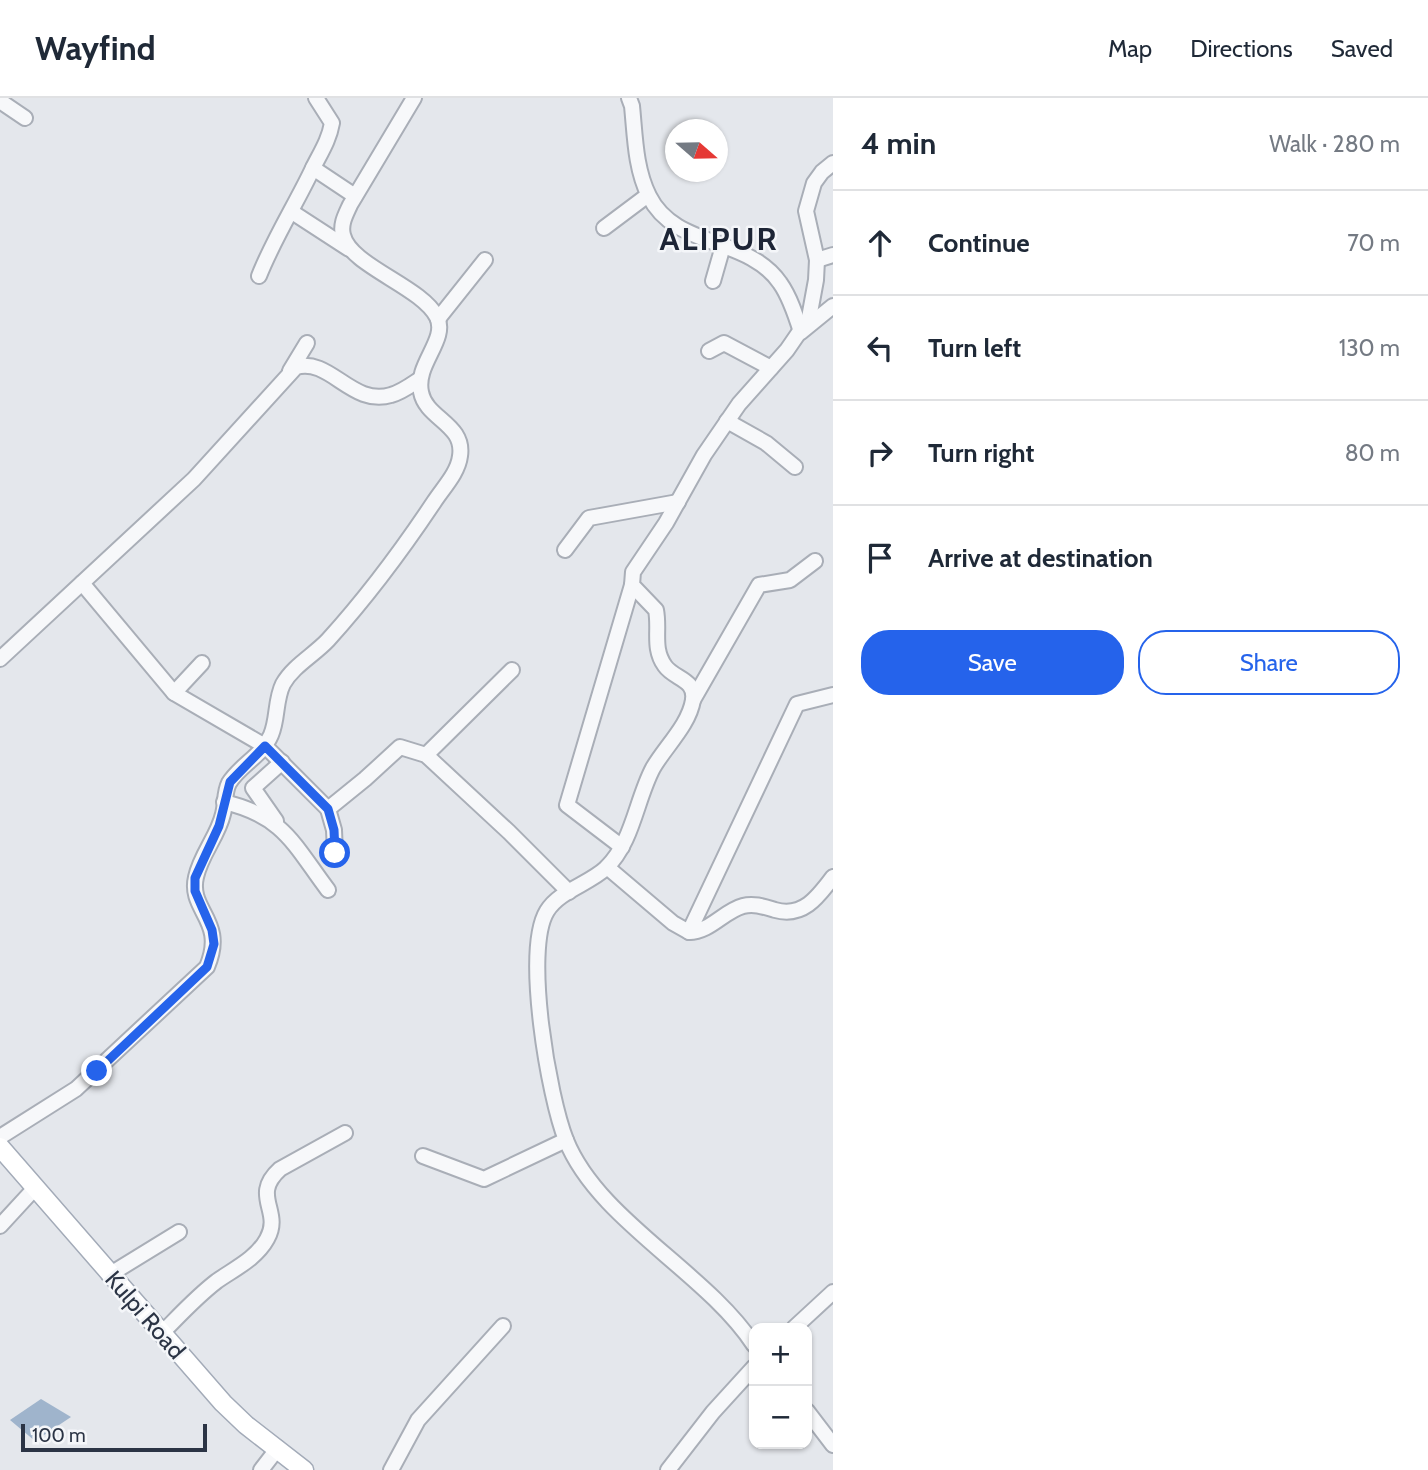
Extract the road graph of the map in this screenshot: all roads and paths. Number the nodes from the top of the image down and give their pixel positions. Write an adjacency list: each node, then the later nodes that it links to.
1 (316, 98): 7 (street)
2 (414, 98): 9 (street)
3 (0, 101): 5 (street)
4 (631, 101): 8 (street)
5 (25, 118)
6 (833, 163): 16 (street)
7 (313, 168): 9 (street); 10 (street)
8 (648, 195): 11 (street); 12 (street)
9 (355, 196): 13 (street)
10 (292, 212): 13 (street); 17 (street)
11 (604, 228)
12 (723, 246): 18 (street); 21 (street)
13 (356, 254): 20 (street)
14 (833, 255): 16 (street)
15 (485, 260): 20 (street)
16 (817, 260): 21 (street)
17 (259, 276)
18 (713, 281)
19 (833, 306): 21 (street)
20 (438, 319): 26 (street)
21 (801, 332): 24 (street)
22 (307, 343): 25 (street)
23 (709, 351): 24 (street)
24 (771, 368): 27 (street)
25 (289, 373): 26 (street); 32 (street)
26 (420, 379): 40 (street)
27 (727, 421): 28 (street); 29 (street)
28 (795, 467)
29 (678, 502): 30 (street); 33 (street)
30 (565, 550)
31 (815, 561): 39 (street)
32 (82, 583): 34 (street); 37 (street)
33 (632, 585): 39 (street); 46 (street)
34 (0, 659)
35 (202, 663): 37 (street)
36 (512, 670): 41 (street)
37 (174, 693): 40 (street)
38 (833, 695): 52 (street)
39 (693, 700): 46 (street)
40 (265, 746): 42 (street); 43 (street)
41 (426, 755): 44 (street); 51 (street)
42 (282, 762): 44 (street); 45 (street)
43 (224, 802): 45 (street); 54 (street)
44 (328, 809): 47 (street)
45 (283, 831): 50 (street)
46 (622, 847): 48 (street)
47 (335, 853)
48 (607, 867): 51 (street); 52 (street)
49 (833, 877): 52 (street)
50 (328, 890)
51 (569, 892): 55 (street)
52 (689, 932)
53 (345, 1133): 65 (street)
54 (0, 1137)
55 (566, 1140): 57 (street); 66 (street)
56 (0, 1147): 58 (main road, Kulpi Road)
57 (423, 1156)
58 (35, 1188): 59 (street); 61 (main road, Kulpi Road)
59 (0, 1226)
60 (179, 1232): 61 (street)
61 (110, 1275): 65 (main road, Kulpi Road)
62 (833, 1292): 63 (street)
63 (799, 1323)
64 (503, 1326): 73 (street)
65 (161, 1334): 70 (main road, Kulpi Road)
66 (749, 1339)
67 (749, 1372): 74 (street)
68 (812, 1418): 69 (street)
69 (833, 1446)
70 (278, 1448): 71 (street); 72 (main road, Kulpi Road)
71 (261, 1470)
72 (304, 1470)
73 (391, 1470)
74 (668, 1470)

